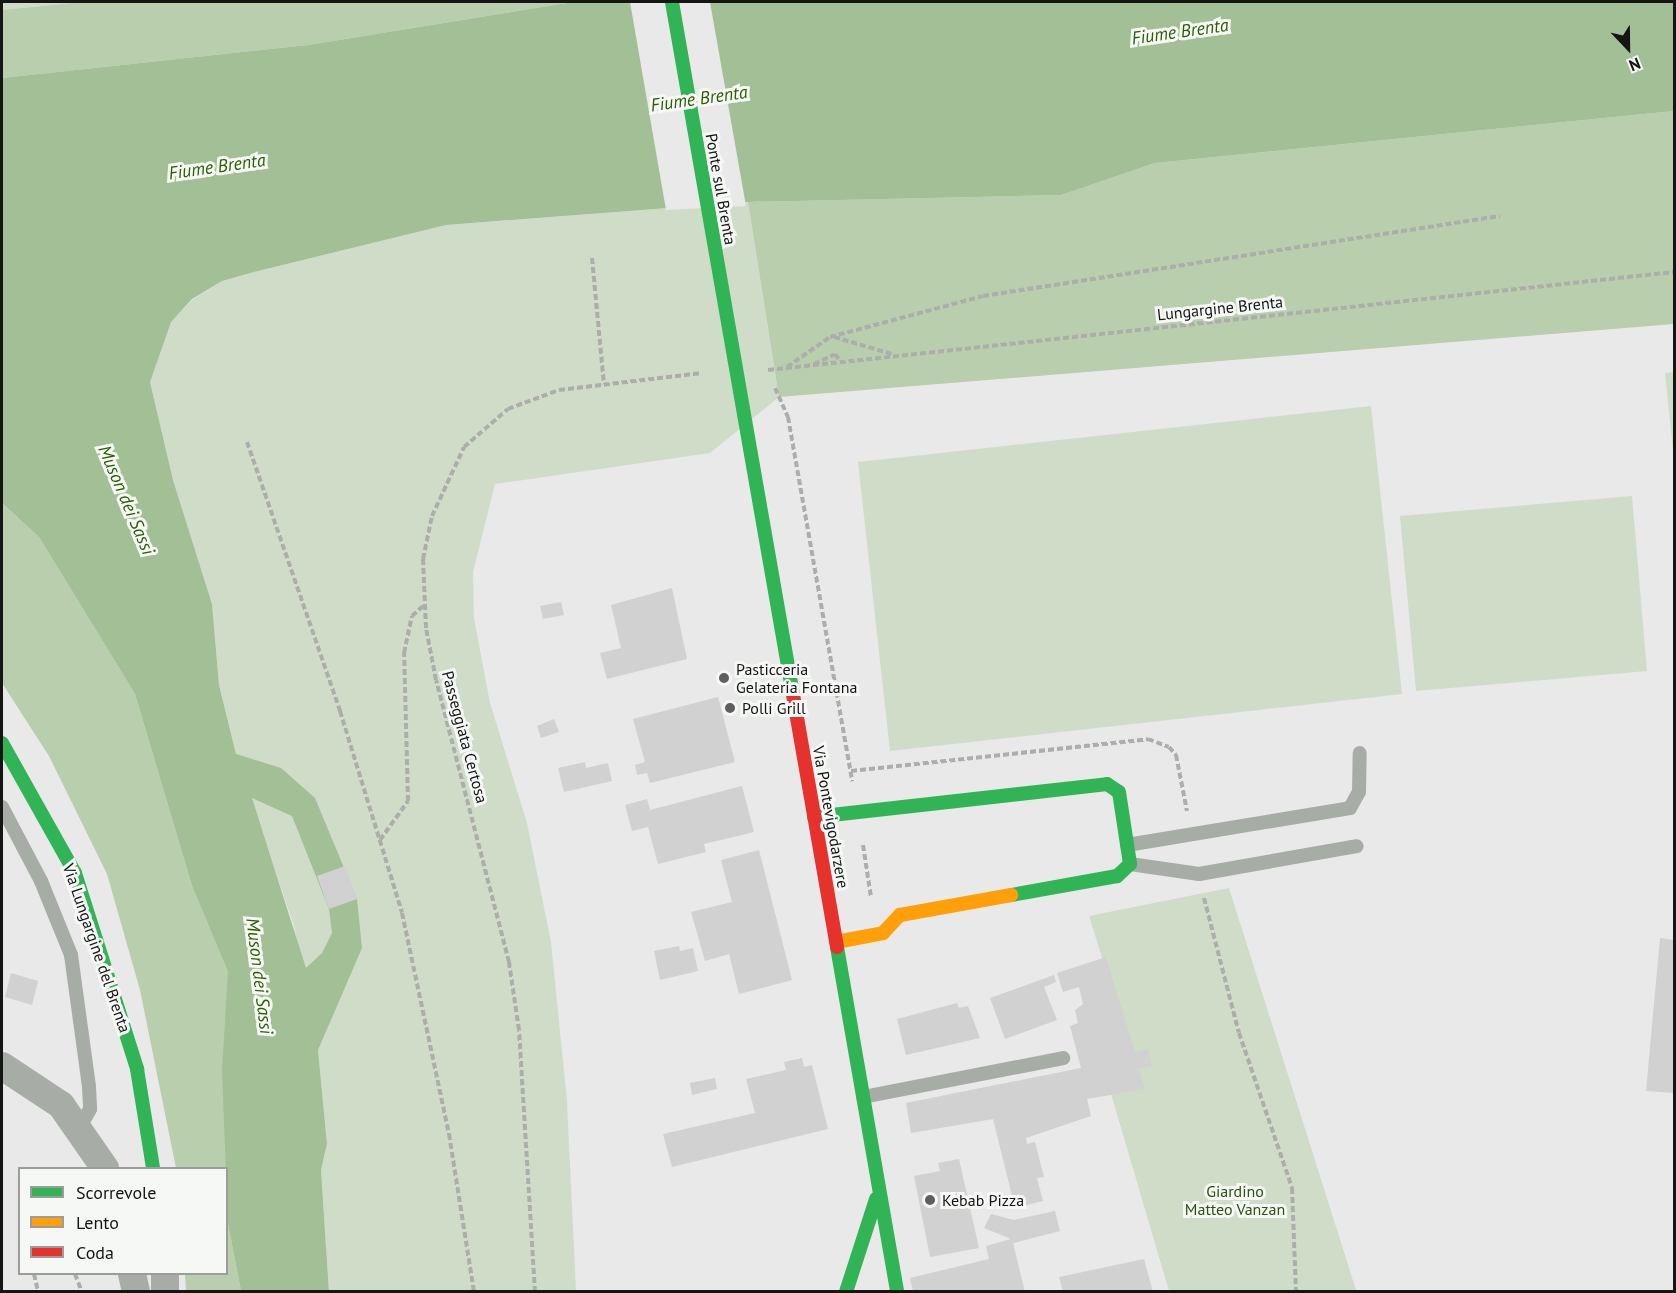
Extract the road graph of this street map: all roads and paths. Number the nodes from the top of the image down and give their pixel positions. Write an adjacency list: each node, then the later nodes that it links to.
1 (672, 2): 6 (main road, Ponte sul Brenta)
2 (1500, 216): 5 (path)
3 (592, 258): 10 (path)
4 (1674, 272): 7 (path, Lungargine Brenta)
5 (830, 337): 7 (path); 8 (path)
6 (731, 347): 17 (main road, Via Pontevigodarzere)
7 (895, 355): 8 (path, Lungargine Brenta)
8 (786, 367): 15 (path, Lungargine Brenta)
9 (700, 372): 10 (path, Passeggiata Certosa)
10 (604, 384): 12 (path, Passeggiata Certosa)
11 (247, 442): 18 (path)
12 (424, 606): 18 (path); 43 (path, Passeggiata Certosa)
13 (2, 743): 31 (main road, Via Lungargine del Brenta)
14 (1360, 753): 20 (lane)
15 (853, 785)
16 (2, 807): 29 (lane)
17 (814, 817): 20 (main road); 25 (main road, Via Pontevigodarzere)
18 (380, 840): 42 (path)
19 (862, 841): 24 (path)
20 (1127, 845): 22 (main road)
21 (1357, 846): 22 (lane)
22 (1130, 864): 25 (main road)
23 (1203, 893): 47 (path)
24 (872, 903)
25 (836, 942): 28 (main road, Via Pontevigodarzere)
26 (1063, 1058): 28 (lane)
27 (2, 1066): 29 (street)
28 (861, 1097): 32 (main road, Via Pontevigodarzere)
29 (80, 1127): 30 (street)
30 (104, 1167)
31 (153, 1167)
32 (876, 1197): 33 (main road); 46 (main road, Via Pontevigodarzere)
33 (863, 1250): 44 (main road); 45 (main road)
34 (34, 1275): 38 (path)
35 (75, 1275): 39 (path)
36 (132, 1275): 40 (street)
37 (165, 1275): 41 (street)
38 (38, 1292)
39 (82, 1292)
40 (136, 1292)
41 (165, 1292)
42 (474, 1292)
43 (536, 1292)
44 (846, 1292)
45 (863, 1292)
46 (897, 1292)
47 (1296, 1292)

